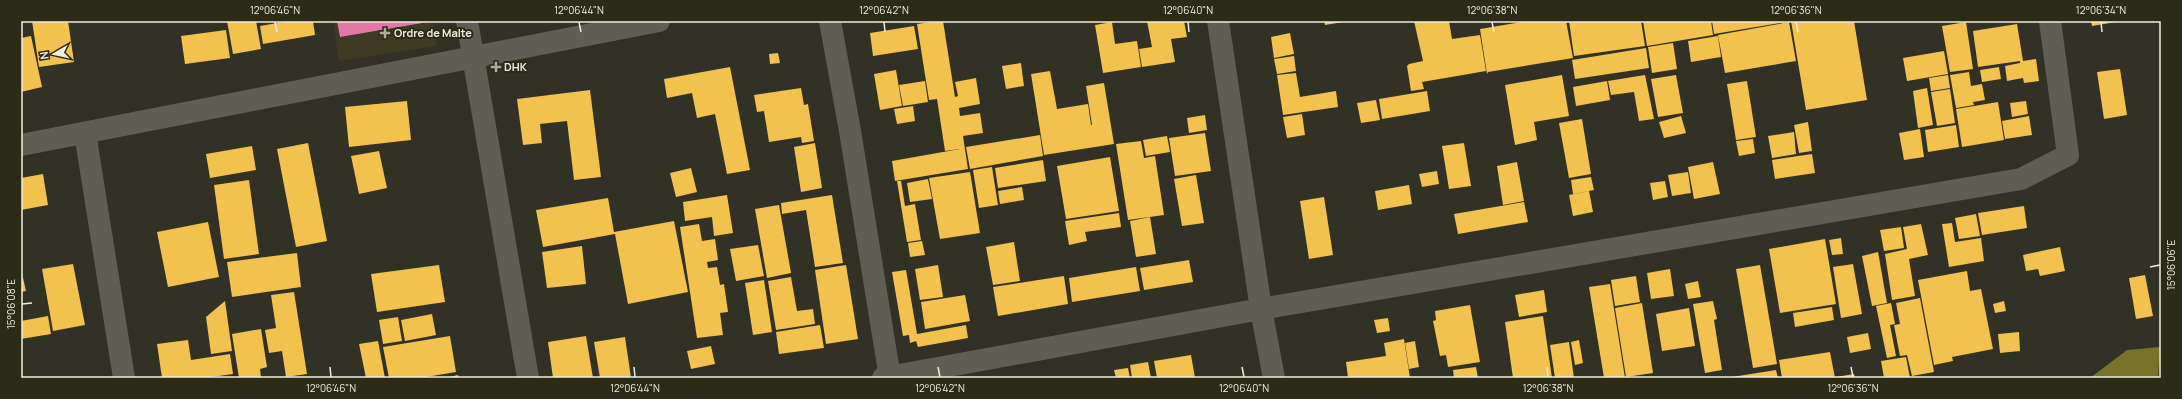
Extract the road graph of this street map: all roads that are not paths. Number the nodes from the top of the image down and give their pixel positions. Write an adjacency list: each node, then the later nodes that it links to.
1 (467, 21): 6 (street)
2 (659, 21): 6 (street)
3 (830, 21): 12 (street)
4 (1218, 21): 9 (street)
5 (2050, 21): 9 (street)
6 (473, 56): 7 (street); 11 (street)
7 (85, 133): 8 (street); 10 (street)
8 (21, 145)
9 (1261, 309): 12 (street); 13 (street)
10 (124, 378)
11 (528, 378)
12 (888, 378)
13 (1274, 378)

